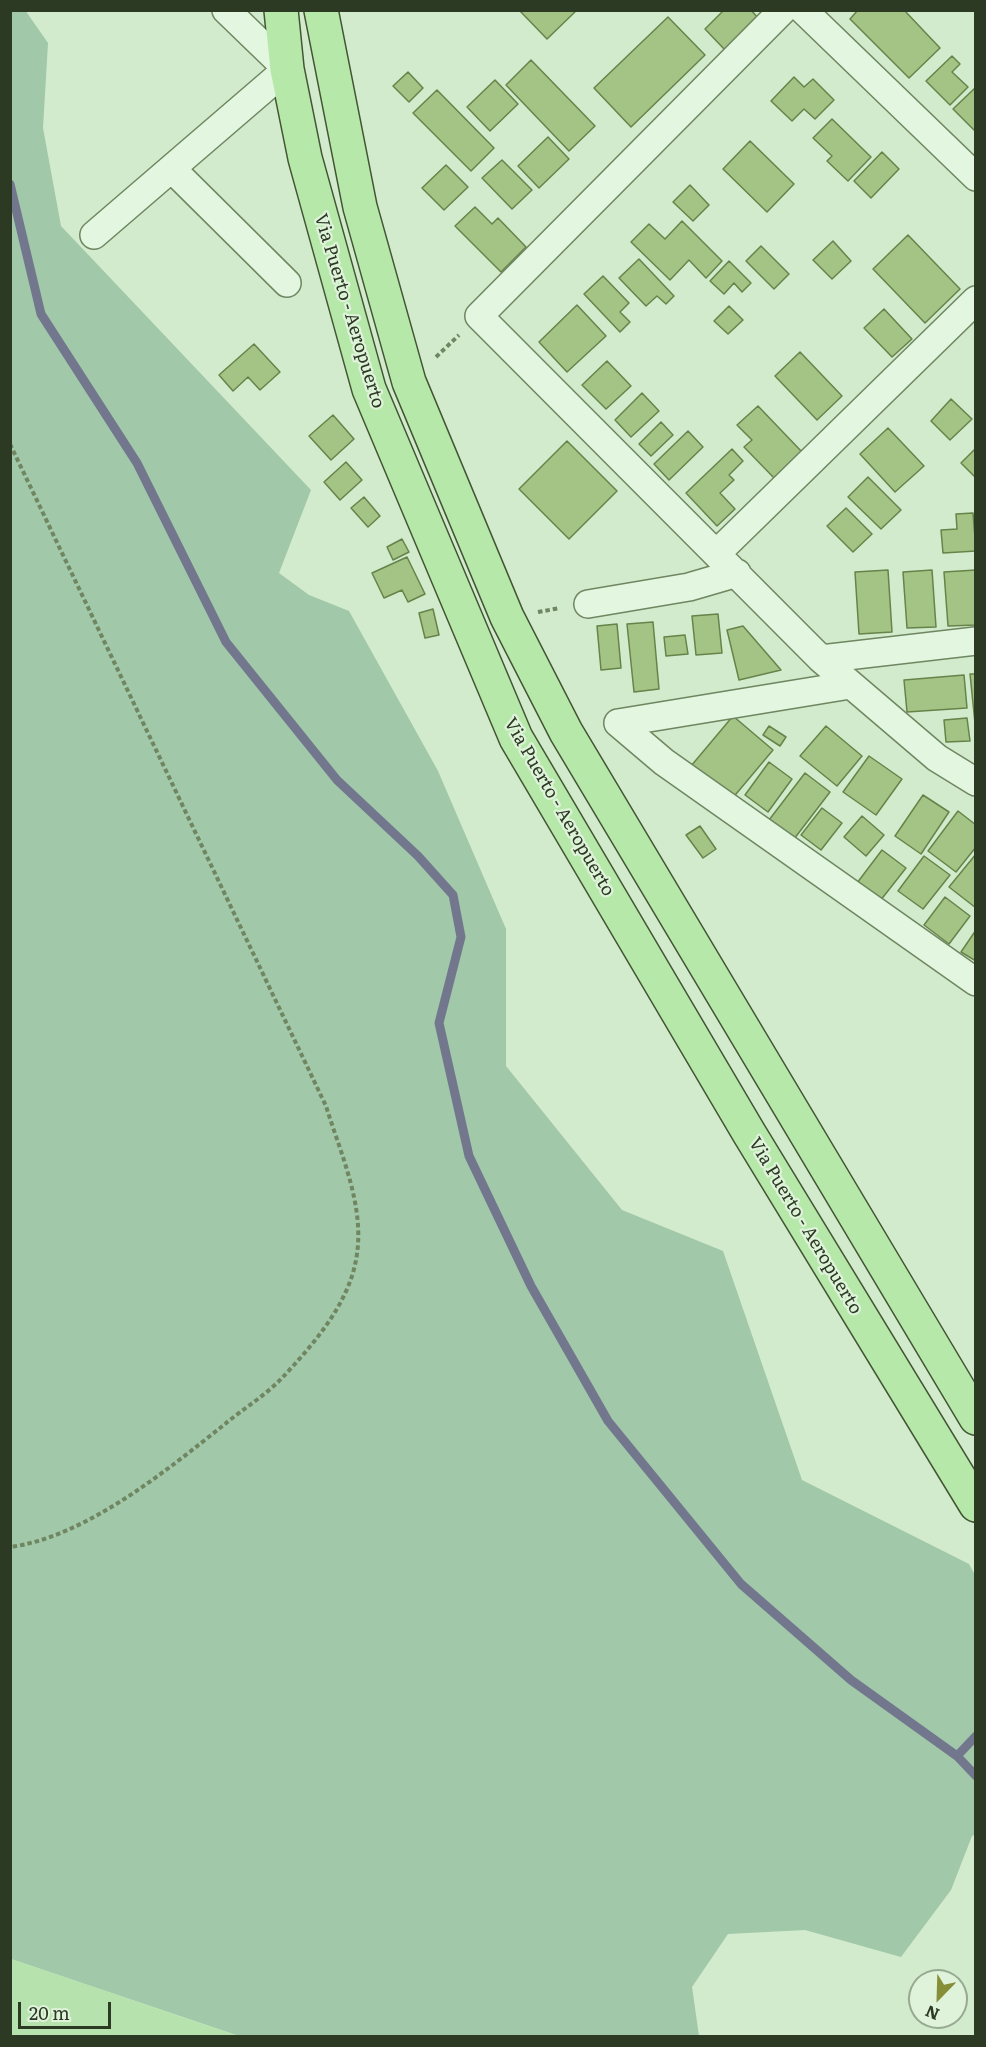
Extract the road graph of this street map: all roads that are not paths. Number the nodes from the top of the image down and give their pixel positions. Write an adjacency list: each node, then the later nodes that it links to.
1 (226, 10): 6 (street)
2 (281, 10): 6 (main road, Via Puerto - Aeropuerto)
3 (321, 10): 20 (main road, Via Puerto - Aeropuerto)
4 (783, 10): 12 (street)
5 (803, 10): 8 (street)
6 (287, 69): 7 (street); 21 (main road, Via Puerto - Aeropuerto)
7 (172, 170): 9 (street); 10 (street)
8 (975, 177)
9 (94, 235)
10 (286, 283)
11 (975, 300): 12 (street)
12 (717, 553): 13 (street)
13 (737, 573): 14 (street); 16 (street)
14 (588, 604)
15 (975, 641): 16 (street)
16 (821, 659): 17 (street)
17 (850, 685): 18 (street); 19 (street)
18 (975, 782)
19 (975, 982)
20 (975, 1418)
21 (975, 1505)

